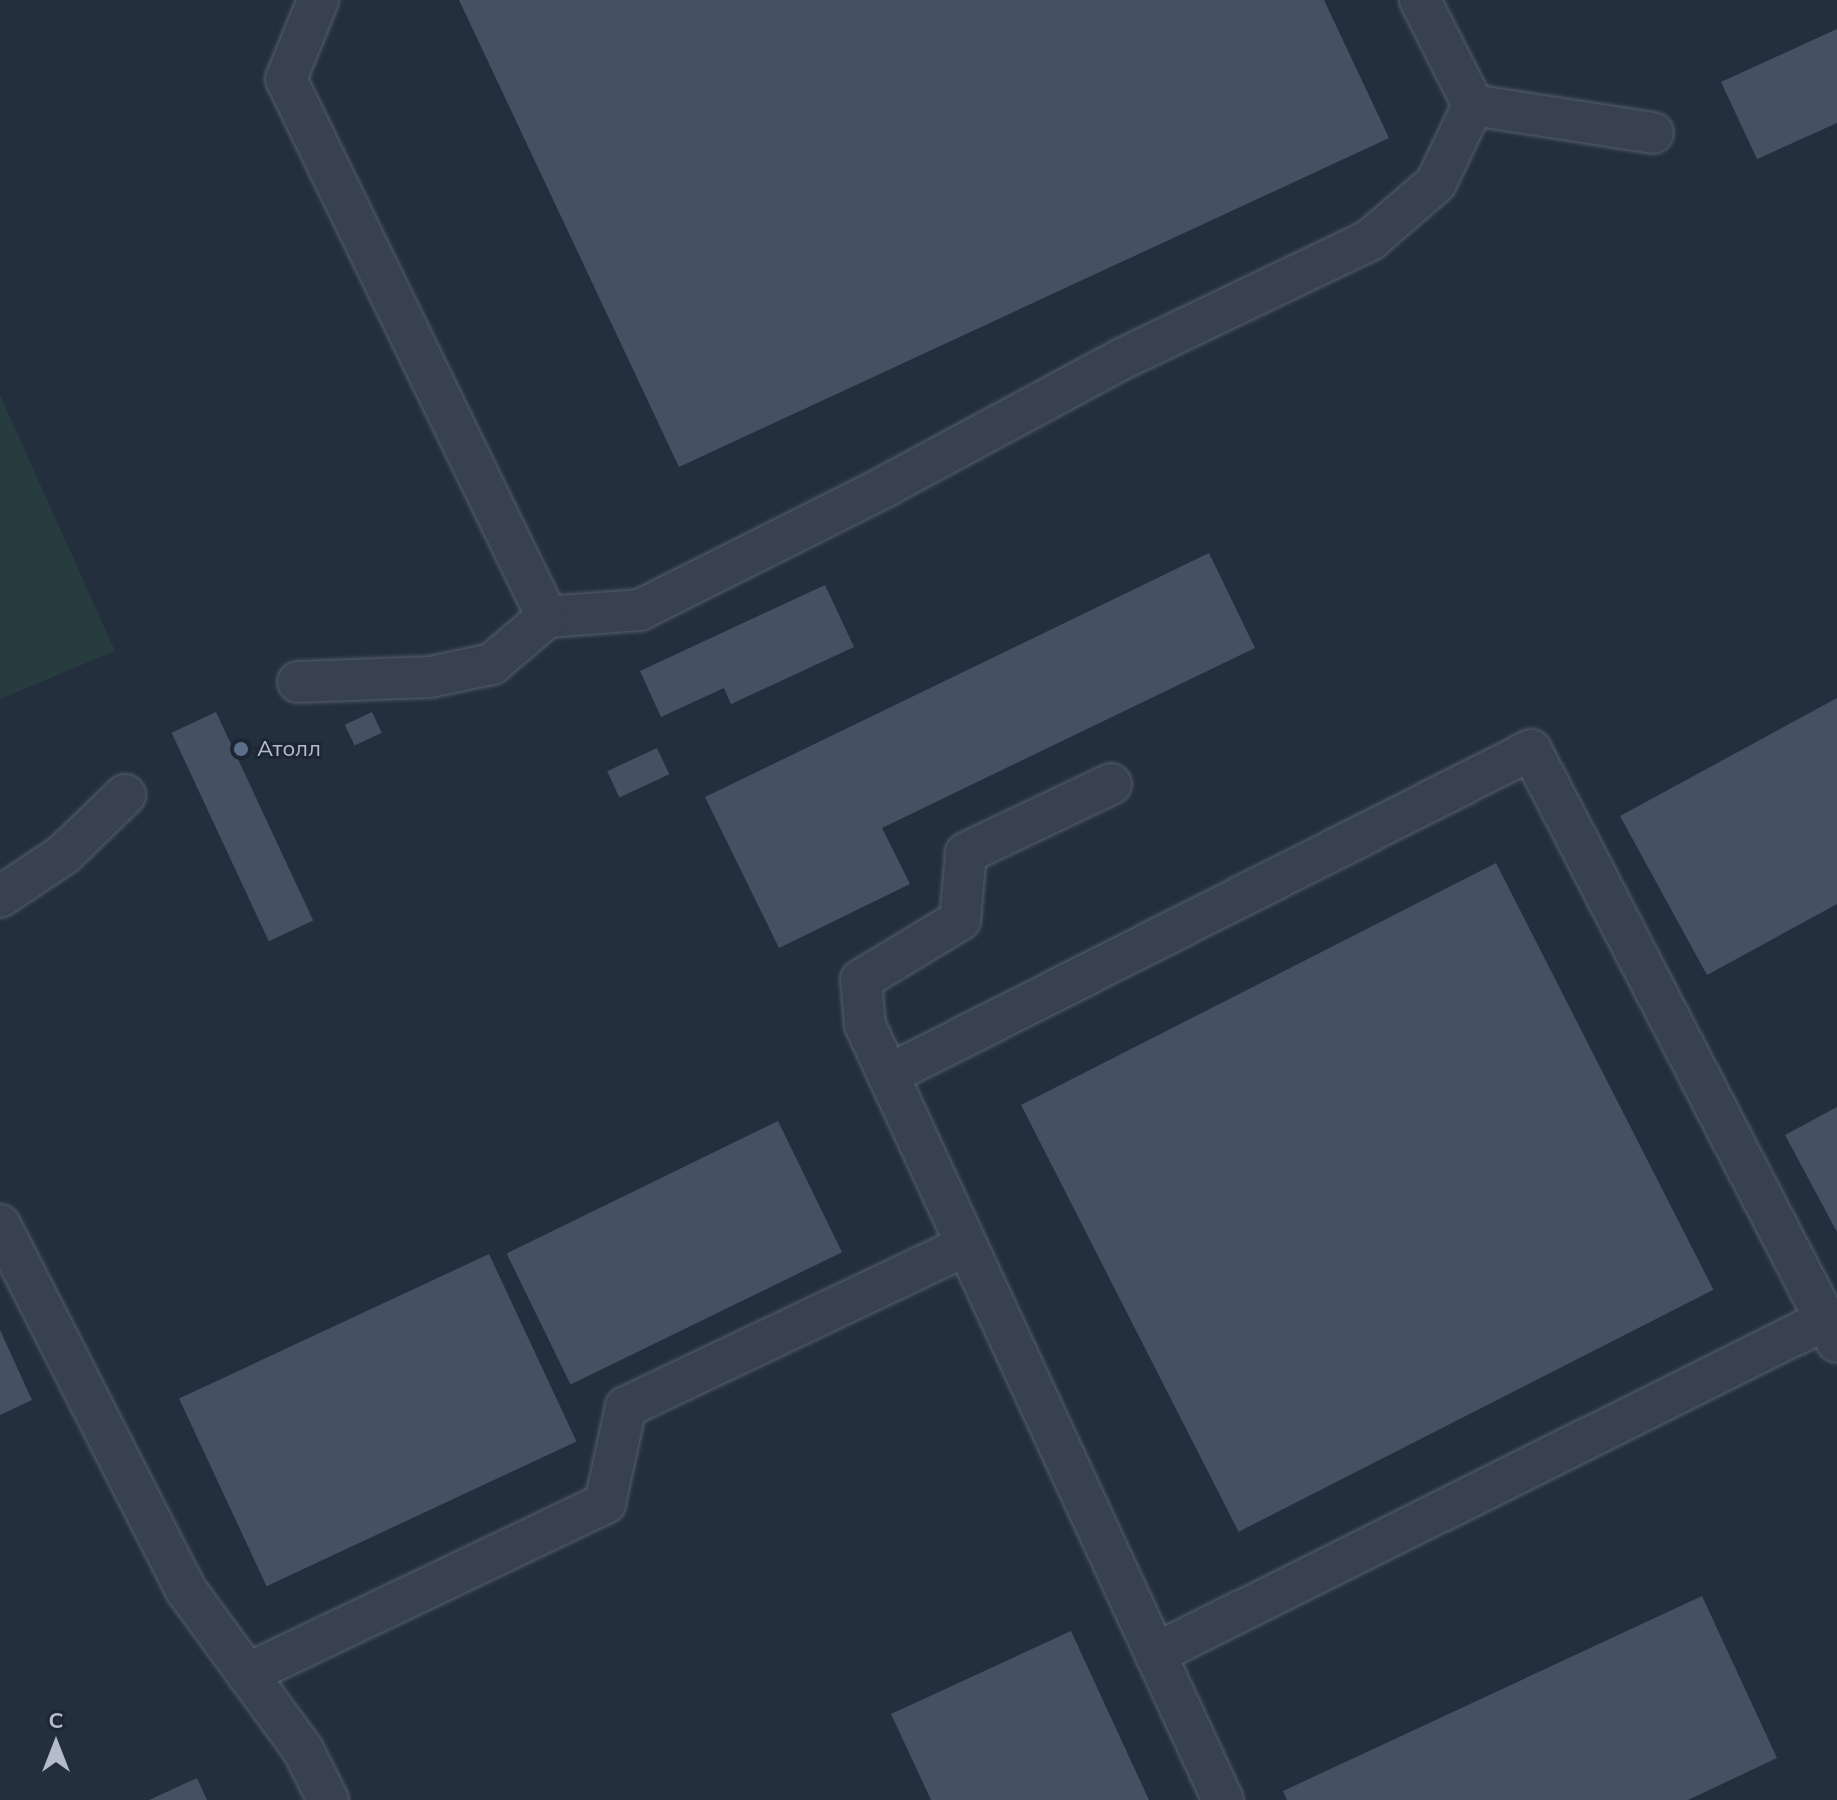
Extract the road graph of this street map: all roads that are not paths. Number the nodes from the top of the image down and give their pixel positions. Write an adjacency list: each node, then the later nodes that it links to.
1 (318, 0): 5 (lane)
2 (1420, 0): 3 (lane)
3 (1473, 105): 4 (lane); 5 (lane)
4 (1653, 133)
5 (547, 617): 6 (lane)
6 (298, 682)
7 (1111, 784): 10 (lane)
8 (125, 795): 9 (lane)
9 (0, 897)
10 (888, 1075): 12 (lane); 13 (lane)
11 (0, 1225): 15 (lane)
12 (965, 1246): 14 (lane); 15 (lane)
13 (1831, 1331): 14 (lane)
14 (1155, 1654): 17 (lane)
15 (247, 1674): 16 (lane)
16 (328, 1800)
17 (1223, 1800)

